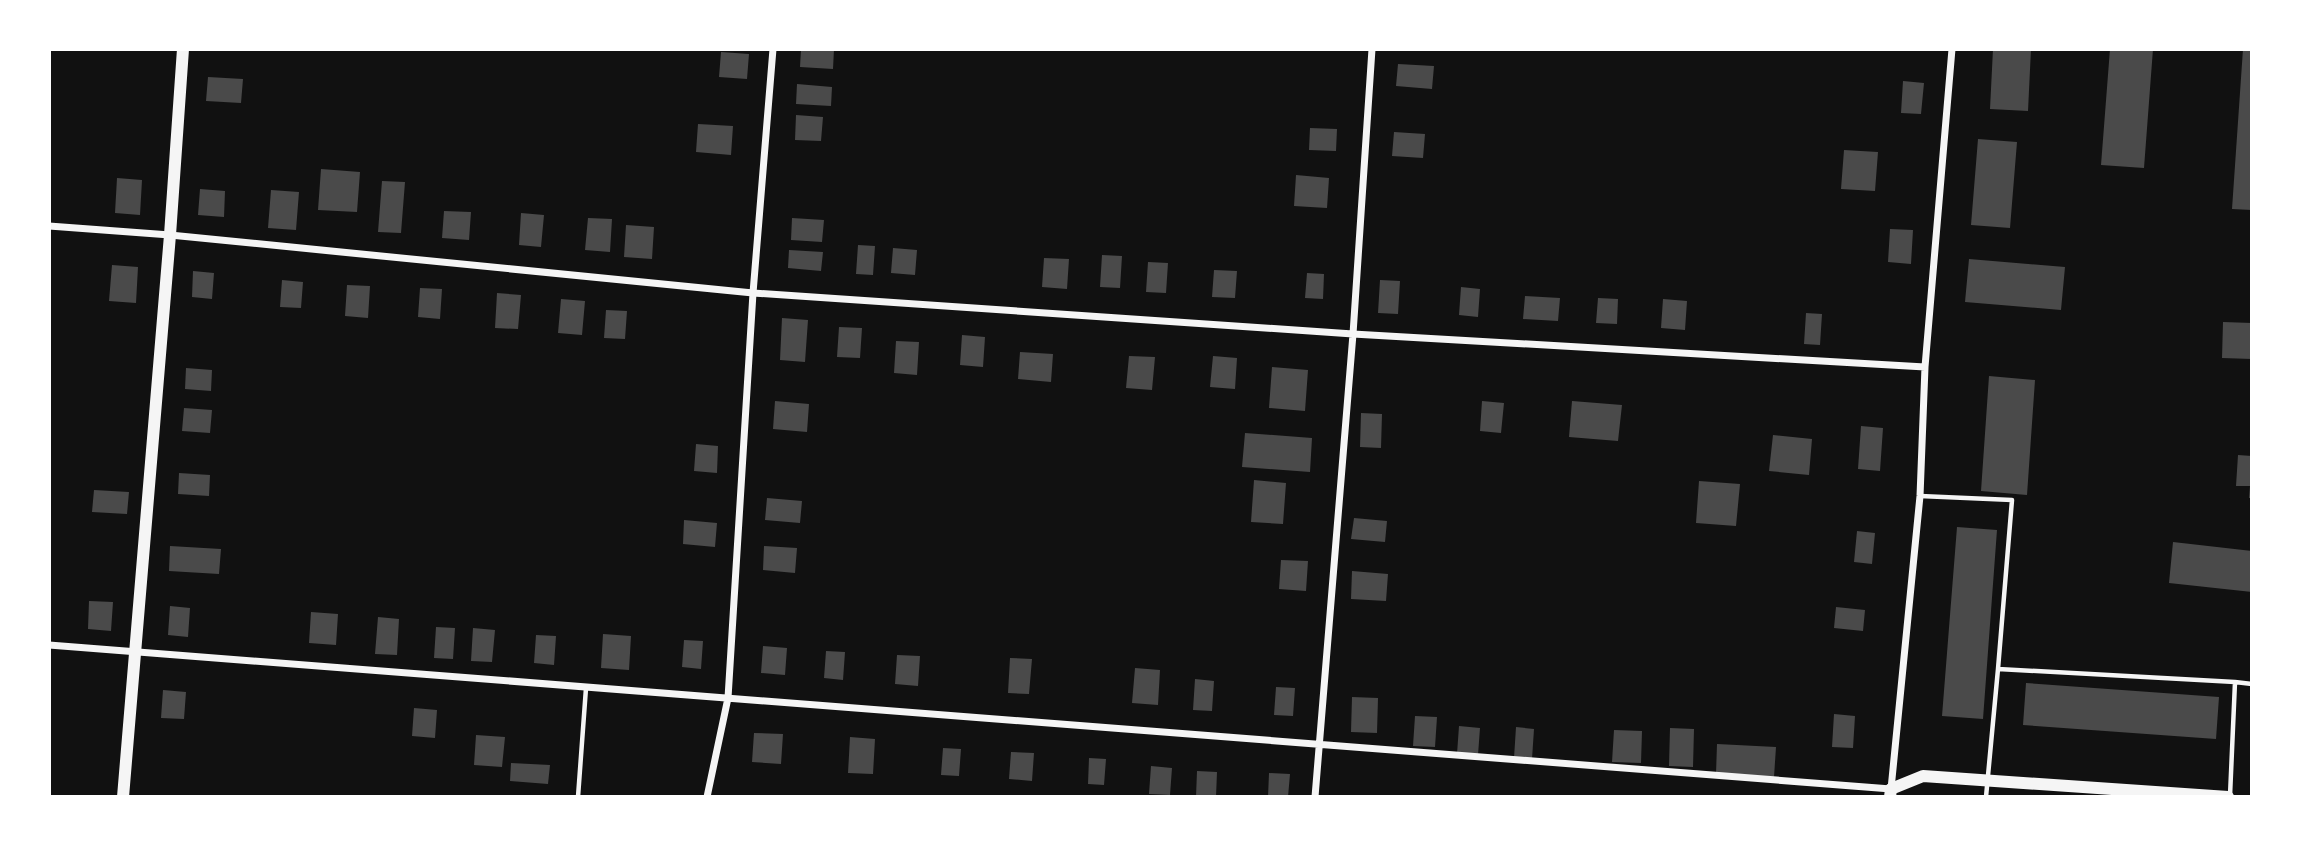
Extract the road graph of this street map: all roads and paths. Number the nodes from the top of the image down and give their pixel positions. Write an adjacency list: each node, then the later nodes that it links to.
1 (183, 49): 6 (street)
2 (773, 49): 7 (street)
3 (1372, 49): 8 (street)
4 (1952, 49): 9 (street)
5 (49, 226): 6 (street)
6 (170, 235): 7 (street); 12 (street)
7 (753, 293): 8 (street); 17 (street)
8 (1353, 334): 9 (street); 18 (street)
9 (1925, 367): 10 (street)
10 (1920, 496): 13 (lane); 20 (street)
11 (49, 645): 12 (street)
12 (135, 652): 16 (street); 21 (street)
13 (1998, 669): 14 (lane); 19 (lane)
14 (2235, 682): 15 (lane); 26 (lane)
15 (2252, 684)
16 (586, 687): 17 (street); 22 (lane)
17 (729, 698): 18 (street); 23 (street)
18 (1318, 744): 20 (street); 24 (street)
19 (1988, 782): 20 (street); 25 (lane); 26 (street)
20 (1890, 793)
21 (123, 797)
22 (578, 797)
23 (707, 797)
24 (1315, 797)
25 (1986, 797)
26 (2229, 797)

